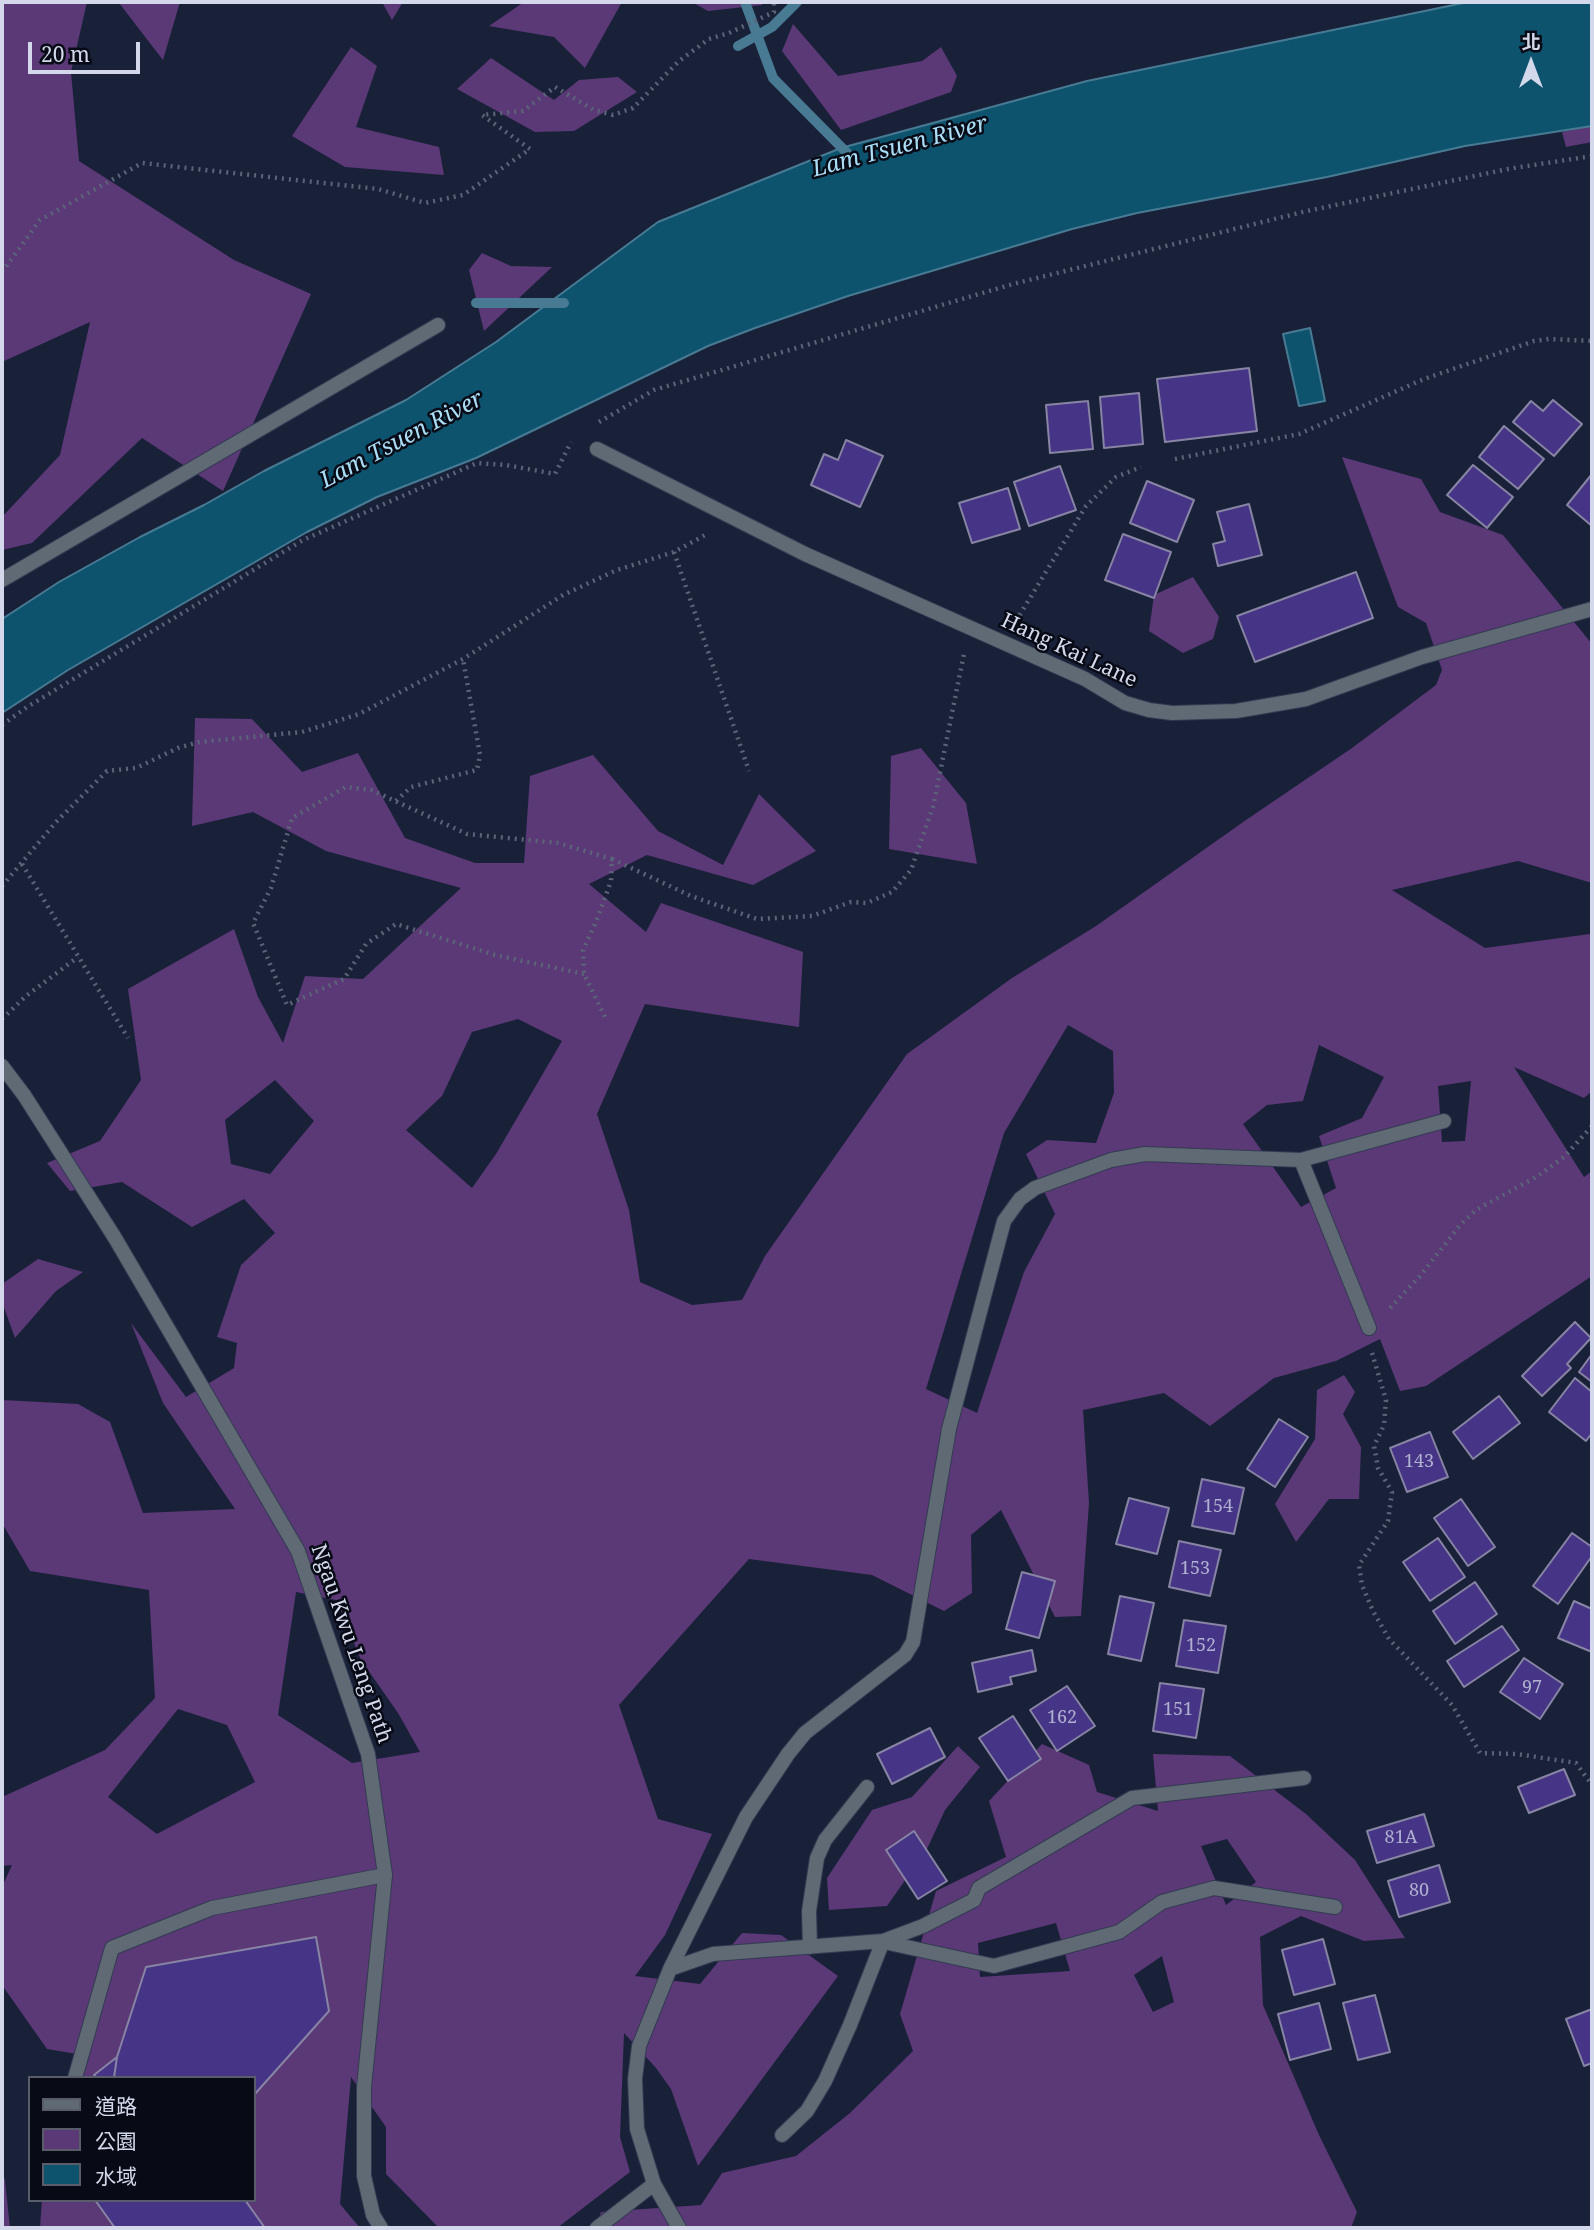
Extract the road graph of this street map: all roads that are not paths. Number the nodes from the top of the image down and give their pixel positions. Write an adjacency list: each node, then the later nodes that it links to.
1 (438, 325): 3 (street)
2 (597, 449): 4 (street, Hang Kai Lane)
3 (2, 580)
4 (1592, 609)
5 (2, 1066): 11 (street, Ngau Kwu Leng Path)
6 (1444, 1121): 7 (street)
7 (1301, 1160): 8 (street); 15 (street)
8 (1369, 1328)
9 (1304, 1778): 13 (street)
10 (867, 1787): 14 (street)
11 (385, 1875): 16 (street); 19 (street, Ngau Kwu Leng Path)
12 (1335, 1907): 13 (street)
13 (883, 1941): 14 (street); 17 (street)
14 (810, 1947): 15 (street)
15 (670, 1969): 18 (street)
16 (76, 2076)
17 (782, 2135)
18 (654, 2184): 20 (street); 21 (street)
19 (382, 2228)
20 (597, 2228)
21 (679, 2228)

